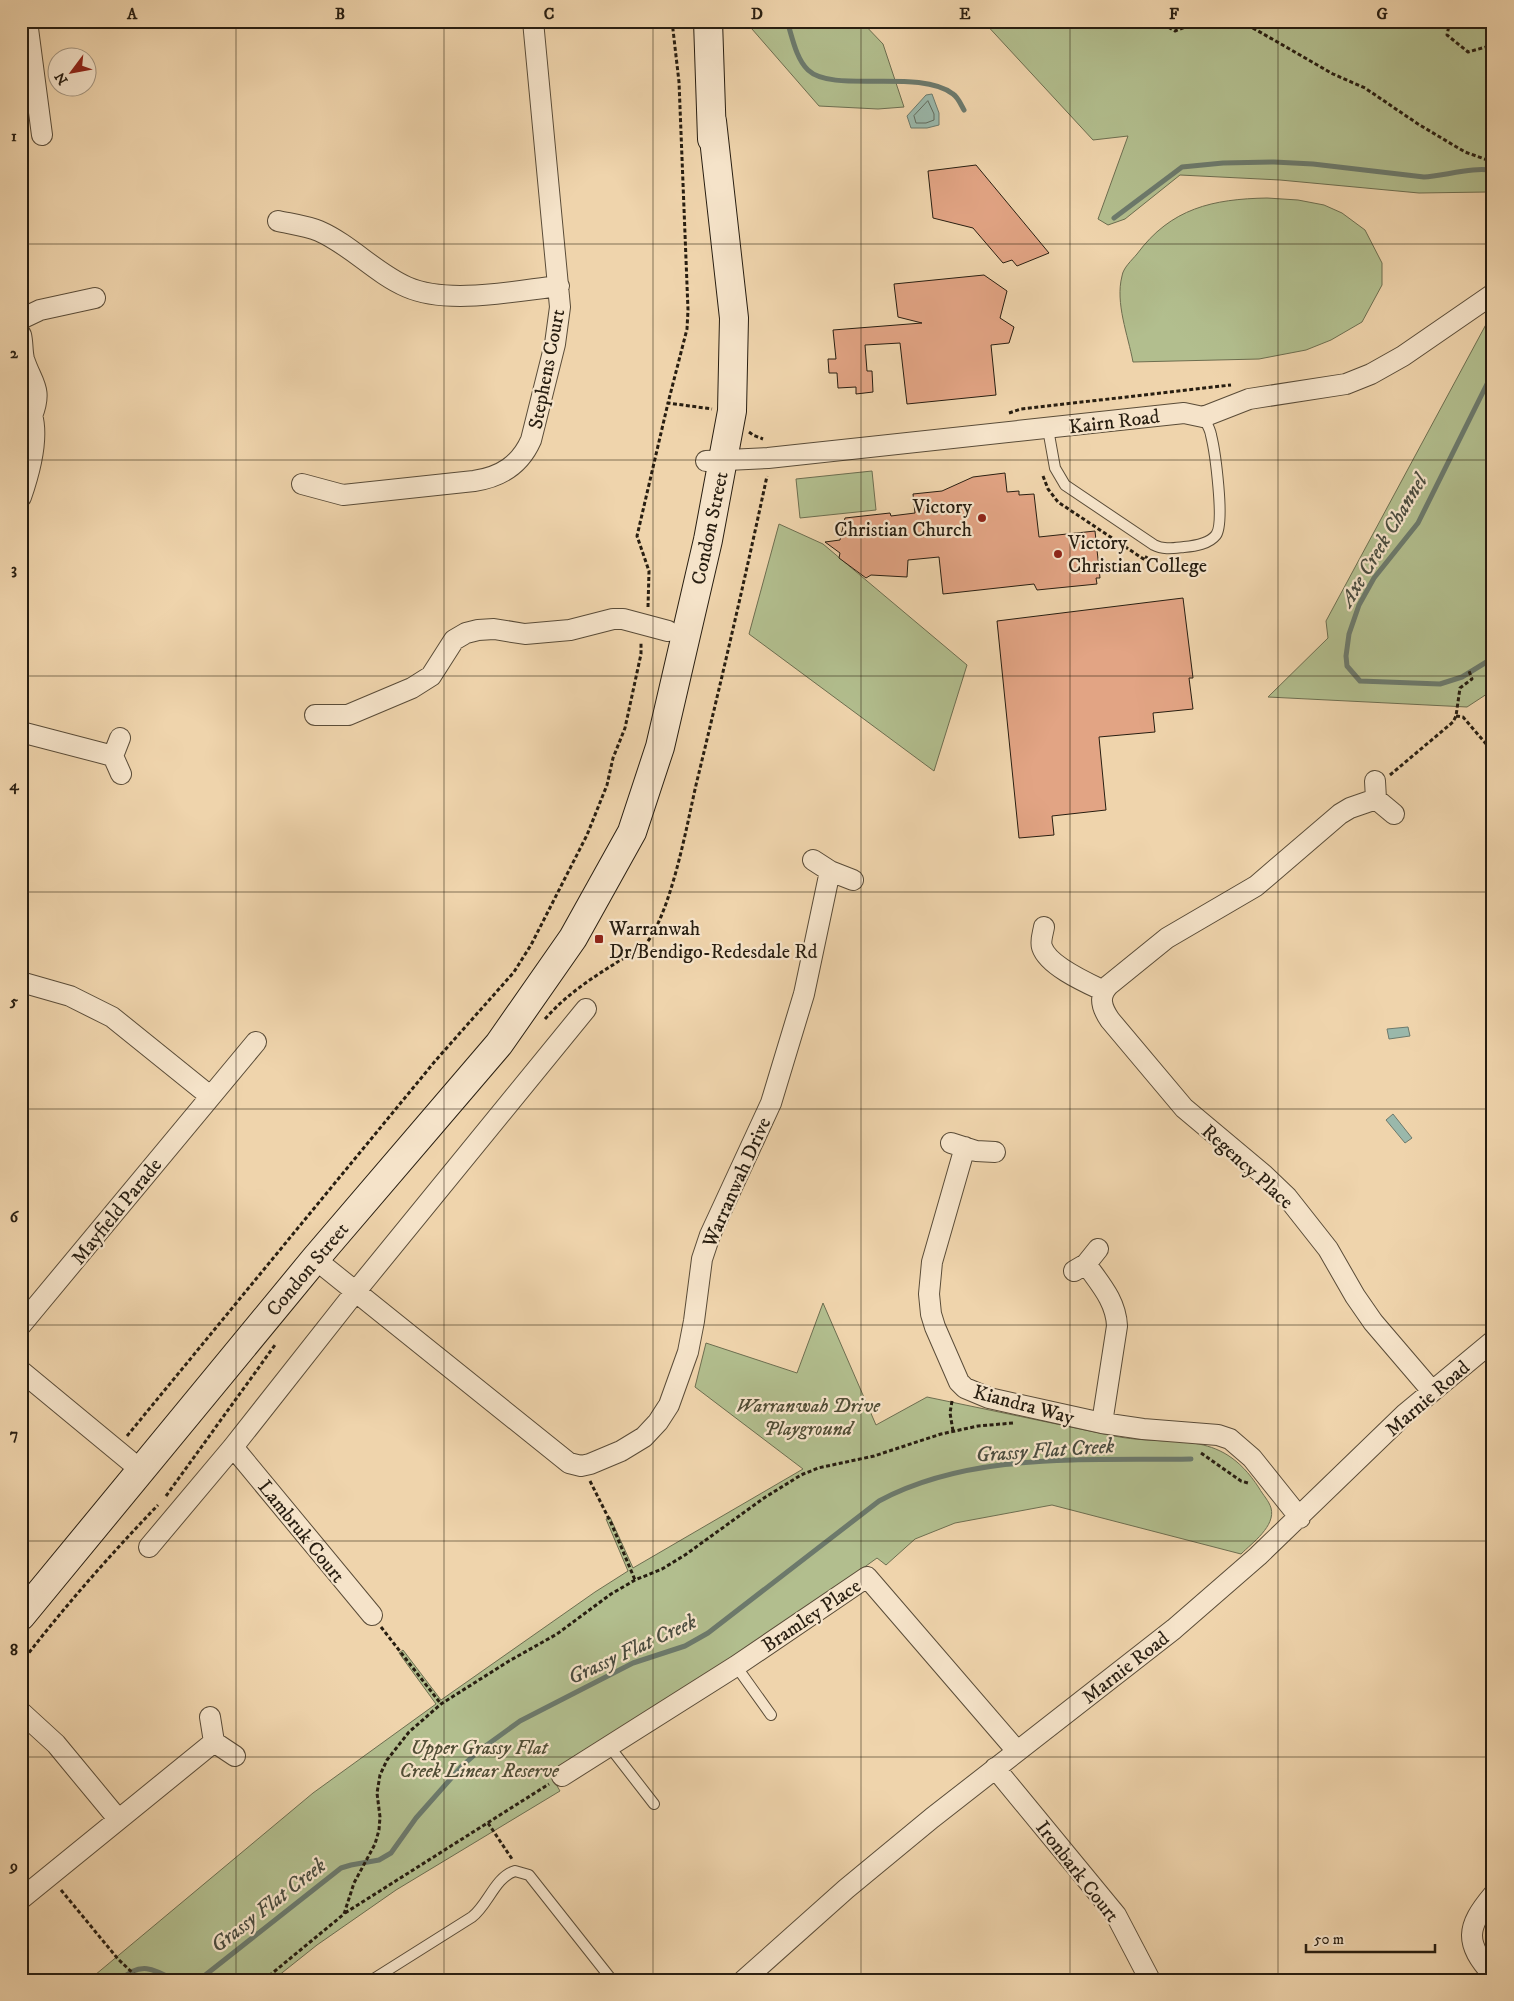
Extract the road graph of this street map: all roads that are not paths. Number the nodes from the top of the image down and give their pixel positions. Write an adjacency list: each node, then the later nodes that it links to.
1 (28, 21): 4 (street)
2 (533, 21): 6 (street, Stephens Court)
3 (708, 21): 16 (main road, Condon Street)
4 (42, 135)
5 (278, 222): 6 (street)
6 (559, 286): 17 (street, Stephens Court)
7 (1493, 294): 14 (street, Kairn Road)
8 (99, 299): 9 (street)
9 (21, 319)
10 (21, 335): 11 (street)
11 (23, 360): 13 (street)
12 (21, 389): 13 (street)
13 (32, 416): 18 (street)
14 (1203, 417): 15 (street, Kairn Road); 15 (lane)
15 (1048, 429): 16 (street, Kairn Road)
16 (714, 461): 19 (main road, Condon Street); 25 (main road, Condon Street)
17 (302, 484)
18 (21, 497)
19 (657, 628): 20 (street); 25 (main road, Condon Street)
20 (315, 715)
21 (21, 732): 22 (street)
22 (118, 756)
23 (1394, 814): 28 (street)
24 (853, 880): 35 (street, Warranwah Drive)
25 (585, 916): 33 (main road, Condon Street)
26 (1044, 927): 28 (street)
27 (21, 982): 31 (street)
28 (1104, 991): 39 (street, Regency Place)
29 (586, 1009): 35 (street)
30 (256, 1042): 31 (street, Mayfield Parade)
31 (210, 1096): 36 (street, Mayfield Parade)
32 (995, 1152): 40 (street, Kiandra Way)
33 (315, 1259): 35 (street); 42 (main road, Condon Street)
34 (1086, 1262): 40 (street)
35 (356, 1291): 41 (street)
36 (21, 1325)
37 (1493, 1341): 39 (street, Marnie Road)
38 (21, 1371): 42 (street)
39 (1432, 1391): 43 (street, Marnie Road)
40 (1102, 1423): 43 (street, Kiandra Way)
41 (233, 1447): 44 (street); 45 (street, Lambruk Court)
42 (142, 1471): 46 (main road, Condon Street)
43 (1300, 1518): 53 (street, Marnie Road)
44 (149, 1547)
45 (372, 1615)
46 (21, 1616)
47 (736, 1666): 49 (lane); 52 (street, Bramley Place); 53 (street, Bramley Place)
48 (21, 1712): 58 (street)
49 (771, 1715)
50 (210, 1717): 51 (street)
51 (214, 1742): 54 (street); 58 (street)
52 (610, 1746): 56 (street, Bramley Place); 57 (lane)
53 (1016, 1751): 55 (street, Marnie Road)
54 (235, 1756)
55 (995, 1768): 64 (street, Marnie Road); 65 (street, Ironbark Court)
56 (562, 1776)
57 (654, 1804)
58 (118, 1819): 60 (street)
59 (1493, 1895): 61 (street)
60 (21, 1899)
61 (1493, 1975)
62 (372, 1980): 63 (lane)
63 (612, 1980)
64 (744, 1980)
65 (1150, 1980)

